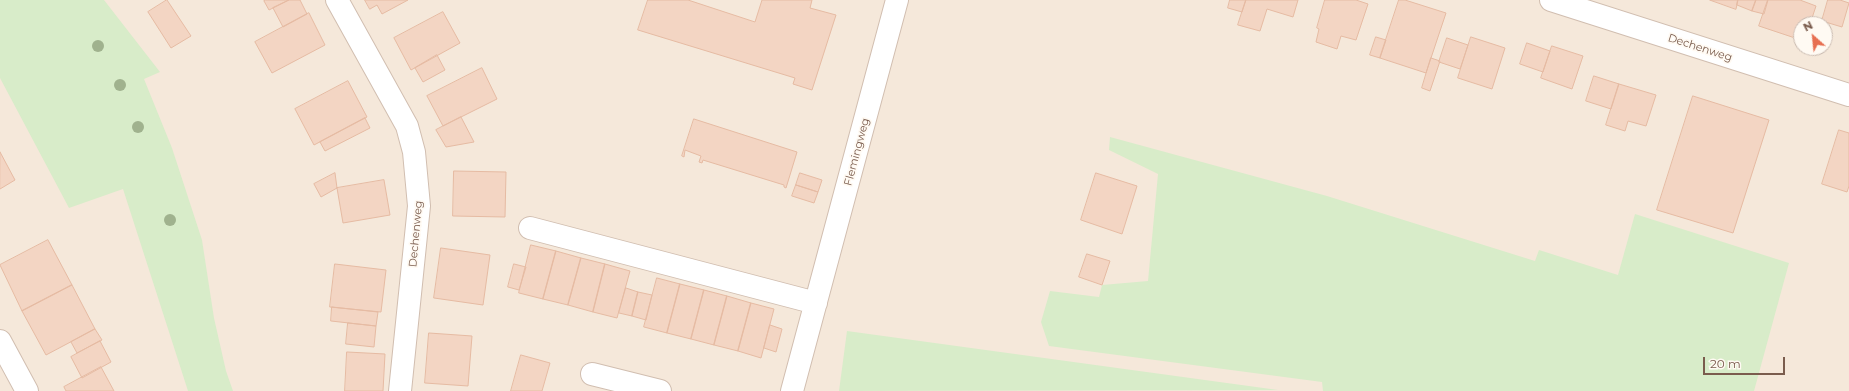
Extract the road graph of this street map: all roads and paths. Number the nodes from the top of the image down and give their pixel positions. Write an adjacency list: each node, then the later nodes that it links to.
1 (337, 0): 10 (street, Dechenweg)
2 (897, 0): 6 (street, Flemingweg)
3 (1551, 0): 4 (street, Dechenweg)
4 (1849, 95)
5 (530, 228): 6 (street)
6 (816, 303): 12 (street, Flemingweg)
7 (0, 341): 9 (street)
8 (592, 374): 11 (street)
9 (27, 391)
10 (400, 391)
11 (660, 391)
12 (792, 391)

